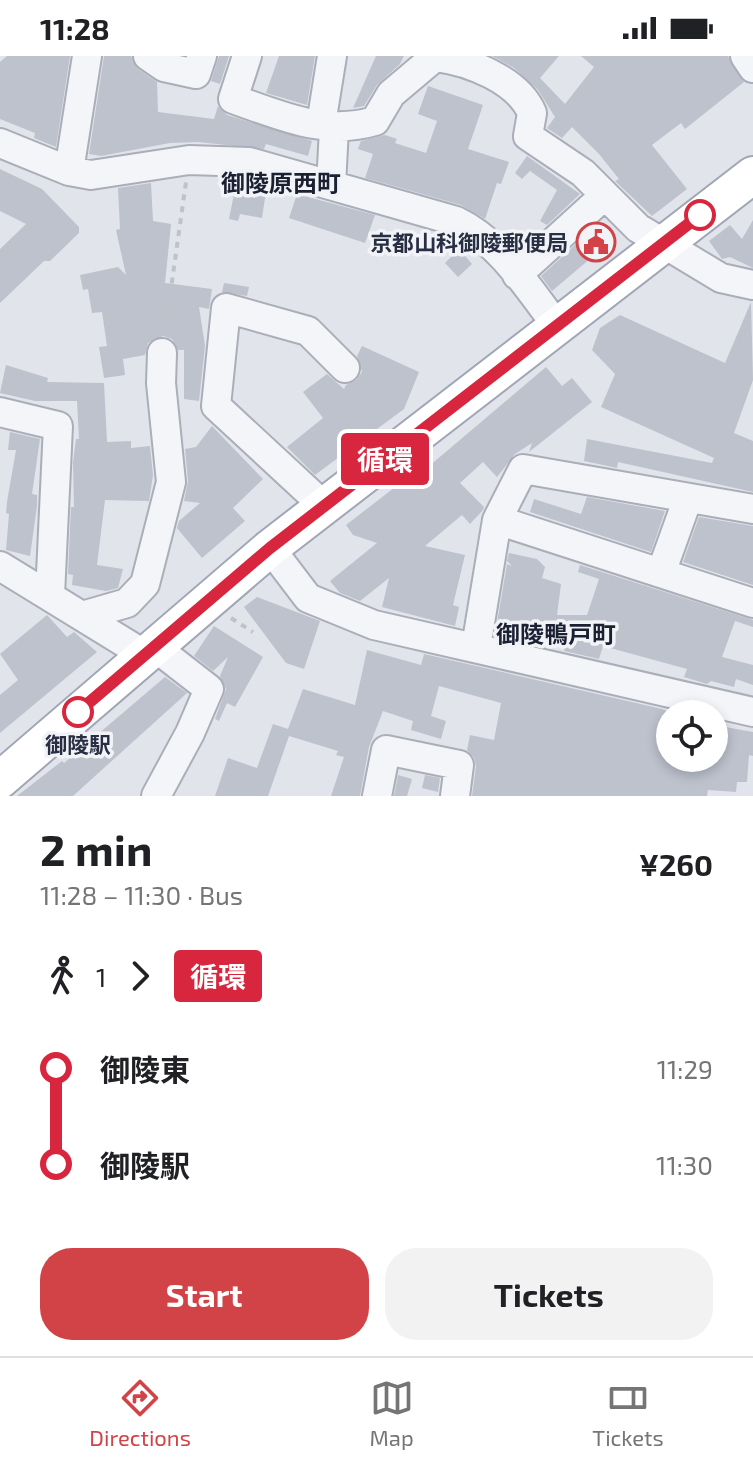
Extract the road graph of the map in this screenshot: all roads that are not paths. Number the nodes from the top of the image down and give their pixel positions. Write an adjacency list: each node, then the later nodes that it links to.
1 (87, 56): 11 (street)
2 (148, 56): 3 (street)
3 (202, 56)
4 (247, 56): 9 (street)
5 (332, 56): 9 (street)
6 (745, 56): 8 (street)
7 (436, 57): 9 (street); 14 (street)
8 (753, 68)
9 (328, 126): 13 (street)
10 (0, 143): 11 (street)
11 (69, 171): 13 (street)
12 (753, 175): 15 (main road)
13 (331, 185): 16 (street)
14 (605, 195): 15 (street); 16 (street)
15 (664, 243): 17 (street); 18 (main road)
16 (517, 275): 18 (street)
17 (753, 285)
18 (557, 326): 23 (main road)
19 (162, 353): 31 (street)
20 (345, 368): 23 (street)
21 (0, 412): 29 (street)
22 (688, 498): 24 (street); 25 (street); 28 (street)
23 (324, 506): 26 (main road)
24 (753, 509)
25 (497, 520): 28 (street); 32 (street)
26 (270, 548): 32 (street); 33 (main road)
27 (0, 566): 29 (street)
28 (661, 573): 30 (street)
29 (50, 595): 31 (street)
30 (753, 603)
31 (82, 616): 33 (street)
32 (476, 647): 34 (street)
33 (150, 651): 35 (main road); 36 (street)
34 (753, 712)
35 (0, 780)
36 (156, 796)
37 (377, 796): 38 (street)
38 (455, 796)

